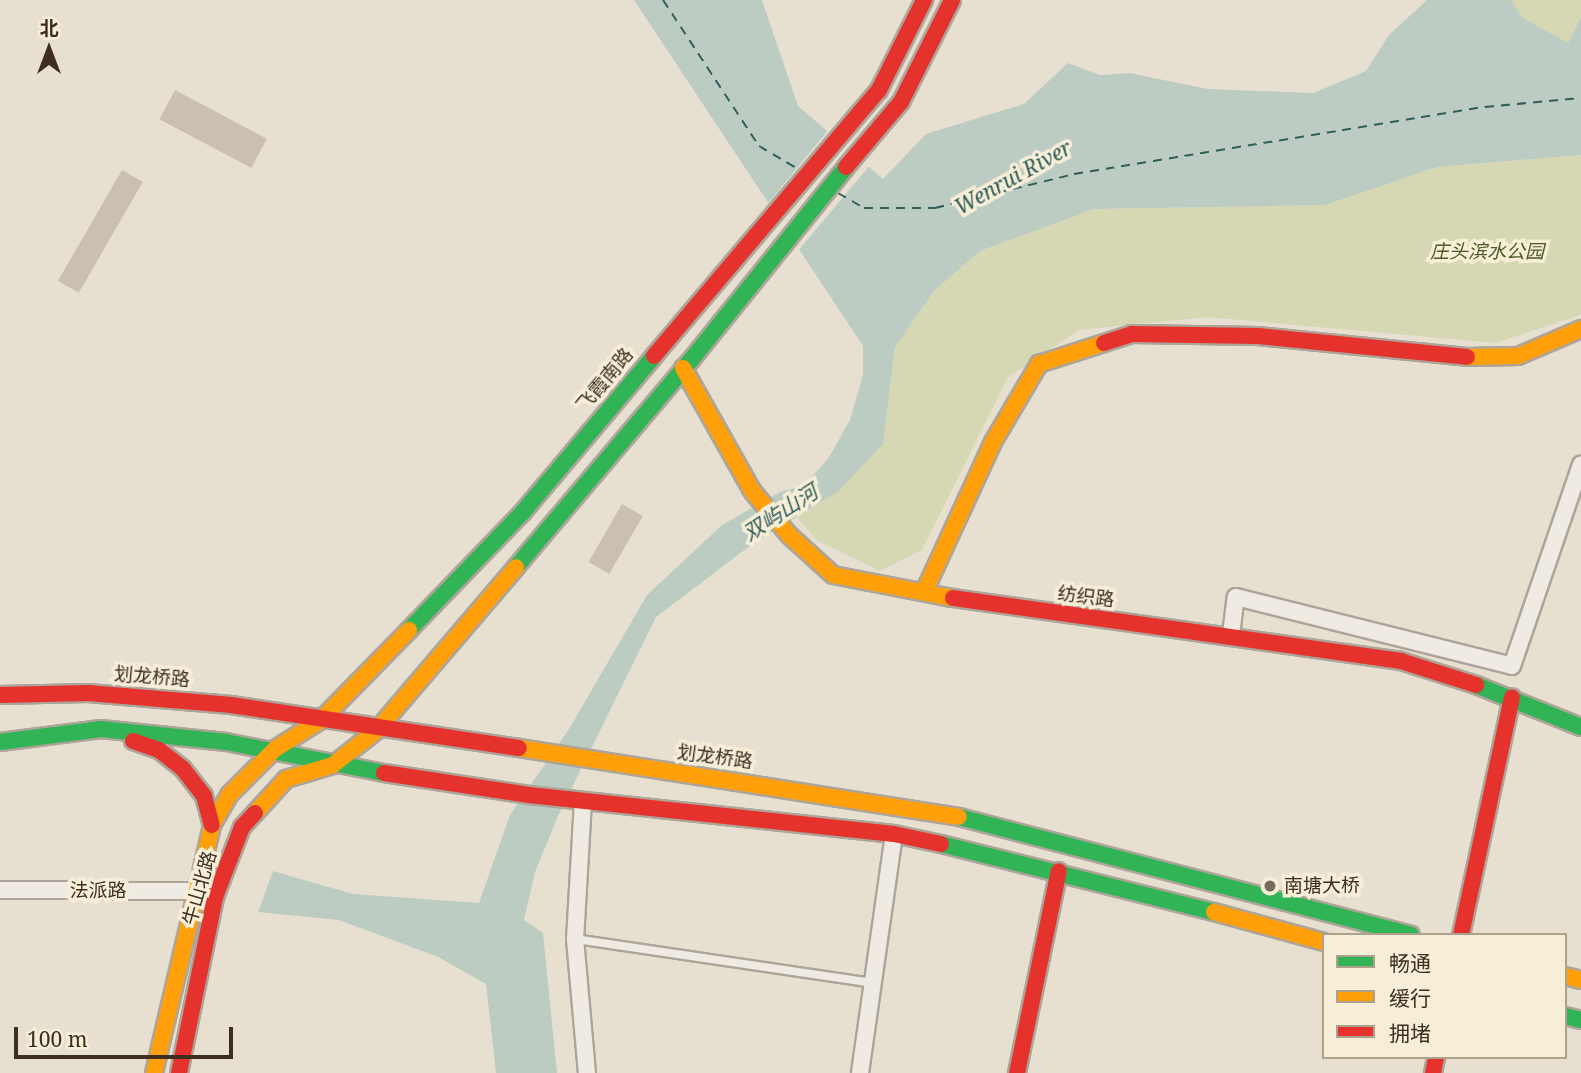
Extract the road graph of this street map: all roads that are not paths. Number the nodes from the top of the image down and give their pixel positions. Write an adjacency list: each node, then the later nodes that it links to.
1 (924, 0): 10 (main road, 飞霞南路)
2 (951, 0): 4 (main road)
3 (1581, 329): 6 (main road)
4 (684, 368): 6 (main road, 纺织路); 13 (main road)
5 (1581, 464): 7 (street)
6 (925, 590): 7 (main road, 纺织路)
7 (1231, 635): 9 (main road, 纺织路)
8 (0, 695): 10 (main road, 划龙桥路)
9 (1511, 697): 11 (main road, 纺织路); 24 (main road)
10 (321, 720): 13 (main road, 划龙桥路); 15 (main road, 飞霞南路)
11 (1581, 727)
12 (101, 729): 14 (main road); 15 (main road); 18 (main road)
13 (377, 730): 16 (main road); 23 (main road, 划龙桥路)
14 (0, 742)
15 (275, 749): 16 (main road); 18 (main road, 牛山北路)
16 (333, 765): 17 (main road); 29 (main road, 牛山北路)
17 (583, 801): 19 (main road); 25 (street)
18 (212, 825): 22 (main road, 牛山北路)
19 (894, 834): 20 (main road); 27 (street)
20 (1059, 871): 26 (main road); 32 (main road)
21 (0, 890): 22 (street, 法派路)
22 (197, 891): 28 (main road, 牛山北路)
23 (1403, 933)
24 (1461, 933)
25 (575, 939): 27 (lane); 30 (street)
26 (1322, 941)
27 (872, 983): 31 (street)
28 (154, 1073)
29 (179, 1073)
30 (587, 1073)
31 (860, 1073)
32 (1017, 1073)

